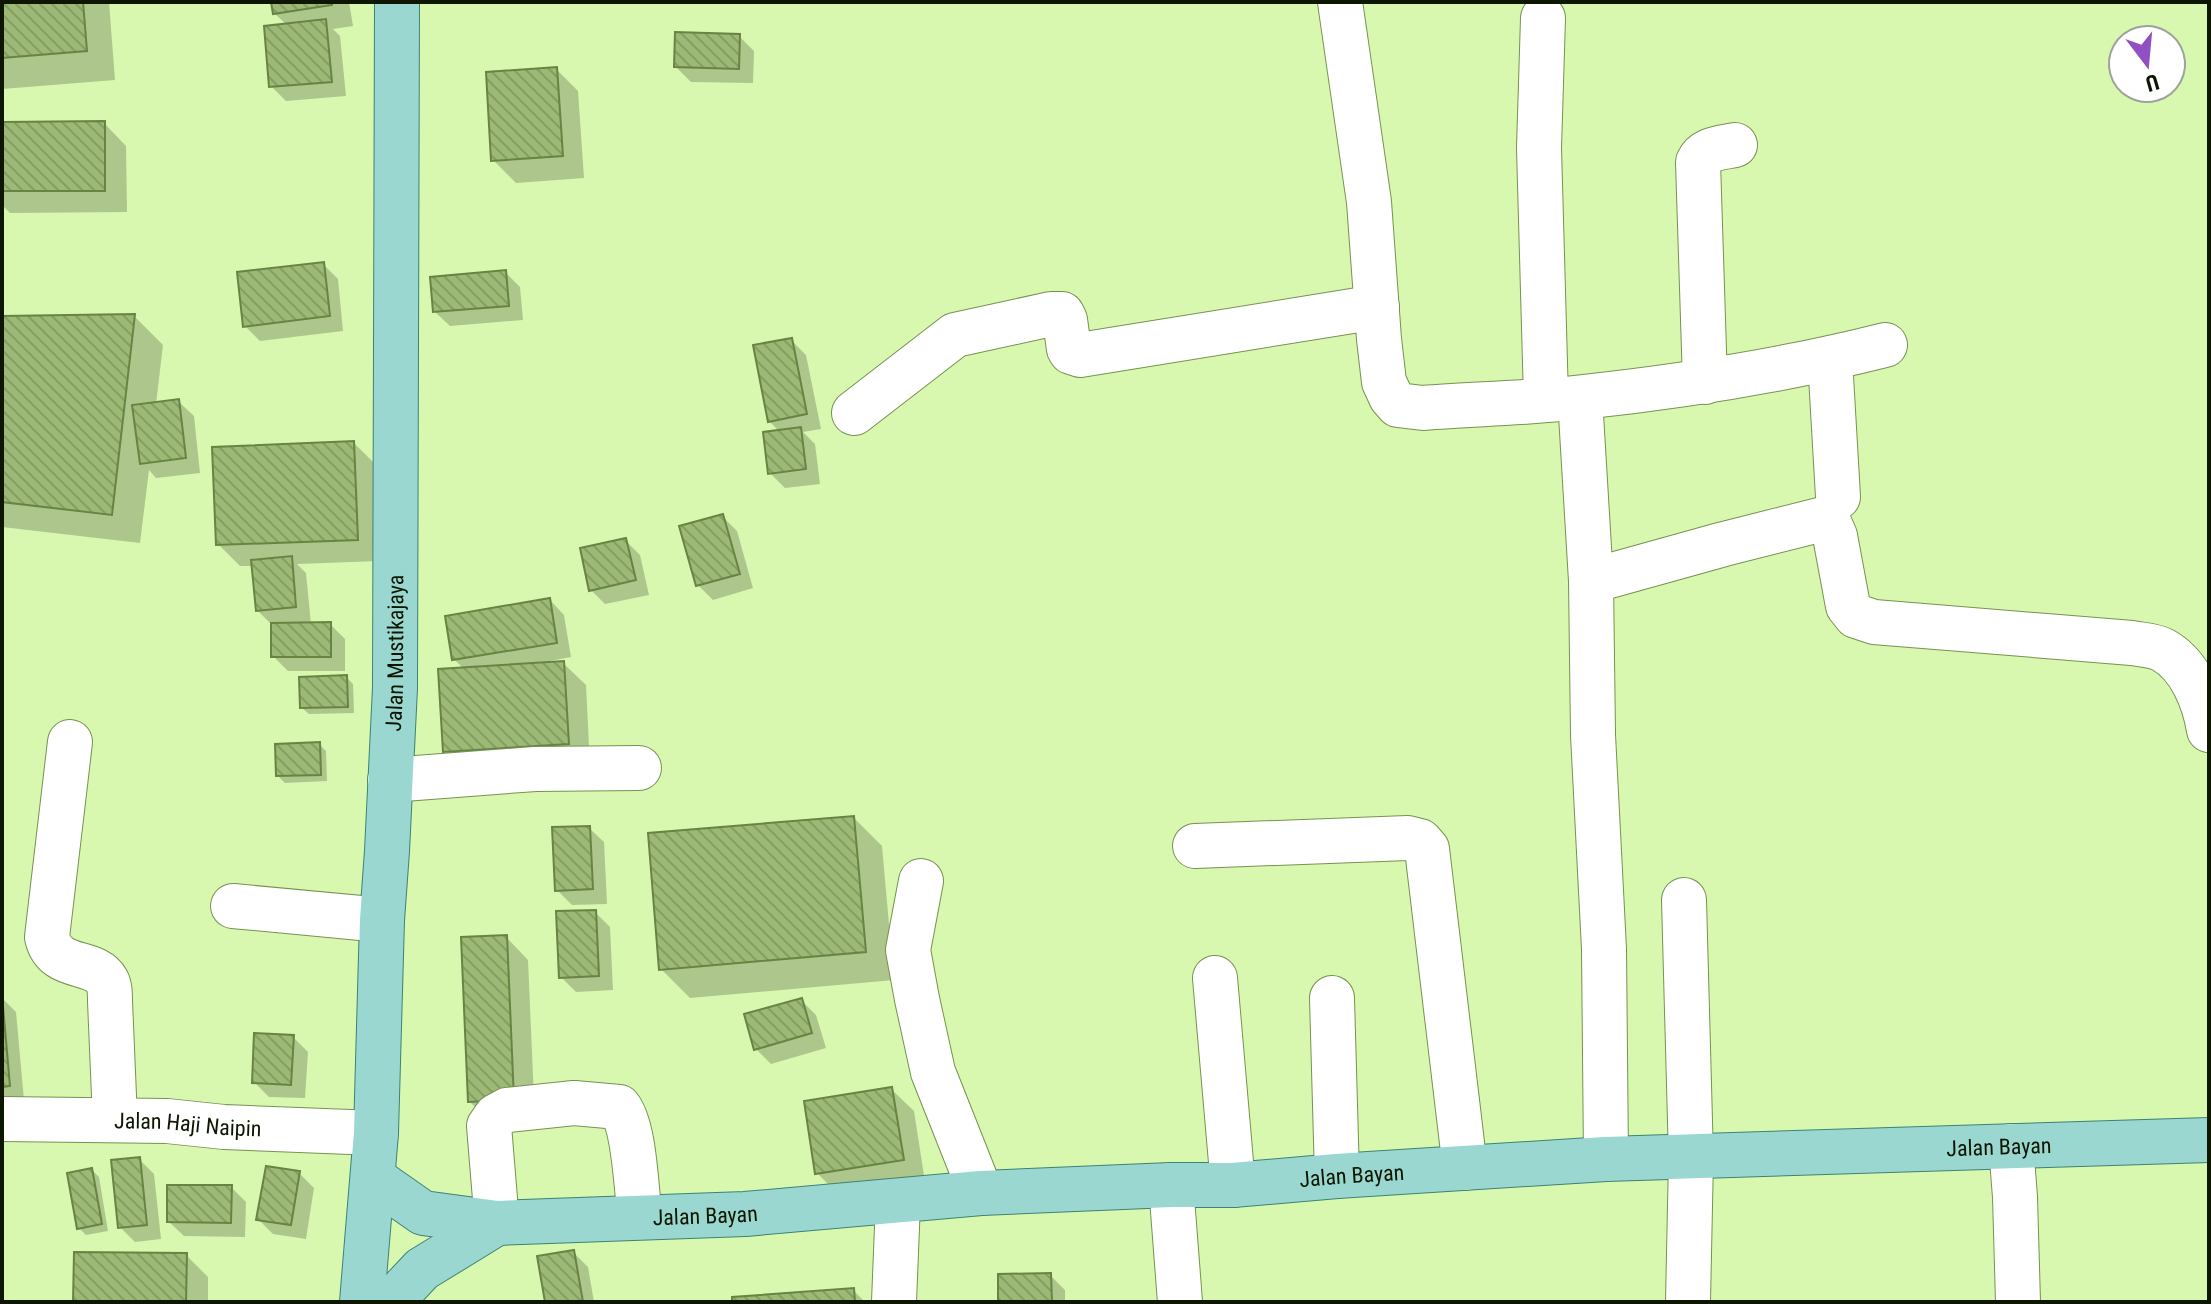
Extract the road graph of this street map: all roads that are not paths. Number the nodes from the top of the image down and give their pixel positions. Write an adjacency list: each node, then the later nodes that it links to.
1 (397, 2): 16 (main road, Jalan Mustikajaya)
2 (1340, 2): 5 (street)
3 (1543, 18): 9 (street)
4 (1735, 145): 8 (street)
5 (1377, 307): 9 (street); 10 (street)
6 (1885, 345): 7 (street)
7 (1830, 359): 8 (street); 11 (street)
8 (1705, 382): 9 (street)
9 (1563, 398): 12 (street)
10 (854, 413)
11 (1838, 497)
12 (1591, 581): 13 (street); 30 (street)
13 (2209, 730)
14 (70, 742): 25 (street)
15 (639, 768): 16 (street)
16 (390, 780): 21 (main road, Jalan Mustikajaya)
17 (1195, 846): 31 (street)
18 (921, 881): 36 (street)
19 (1684, 900): 29 (street)
20 (233, 906): 21 (street)
21 (382, 920): 26 (main road, Jalan Mustikajaya)
22 (1215, 978): 35 (street)
23 (1332, 998): 32 (street)
24 (2, 1119): 25 (street, Jalan Haji Naipin)
25 (115, 1120): 26 (street, Jalan Haji Naipin)
26 (376, 1133): 33 (main road, Jalan Mustikajaya)
27 (2209, 1140): 28 (main road, Jalan Bayan)
28 (2011, 1146): 29 (main road, Jalan Bayan); 45 (street)
29 (1691, 1158): 30 (main road, Jalan Bayan); 44 (street)
30 (1606, 1159): 31 (main road, Jalan Bayan)
31 (1465, 1168): 32 (main road, Jalan Bayan)
32 (1337, 1176): 35 (main road, Jalan Bayan)
33 (373, 1178): 39 (main road, Jalan Bayan); 40 (main road, Jalan Mustikajaya)
34 (1171, 1185): 35 (main road, Jalan Bayan); 36 (main road, Jalan Bayan); 43 (street)
35 (1233, 1185)
36 (981, 1193): 37 (main road, Jalan Bayan)
37 (898, 1202): 38 (main road, Jalan Bayan); 42 (street)
38 (640, 1217): 39 (main road, Jalan Bayan); 39 (street)
39 (497, 1223): 41 (main road, Jalan Bayan)
40 (362, 1302)
41 (391, 1302)
42 (894, 1302)
43 (1180, 1302)
44 (1688, 1302)
45 (2018, 1302)

